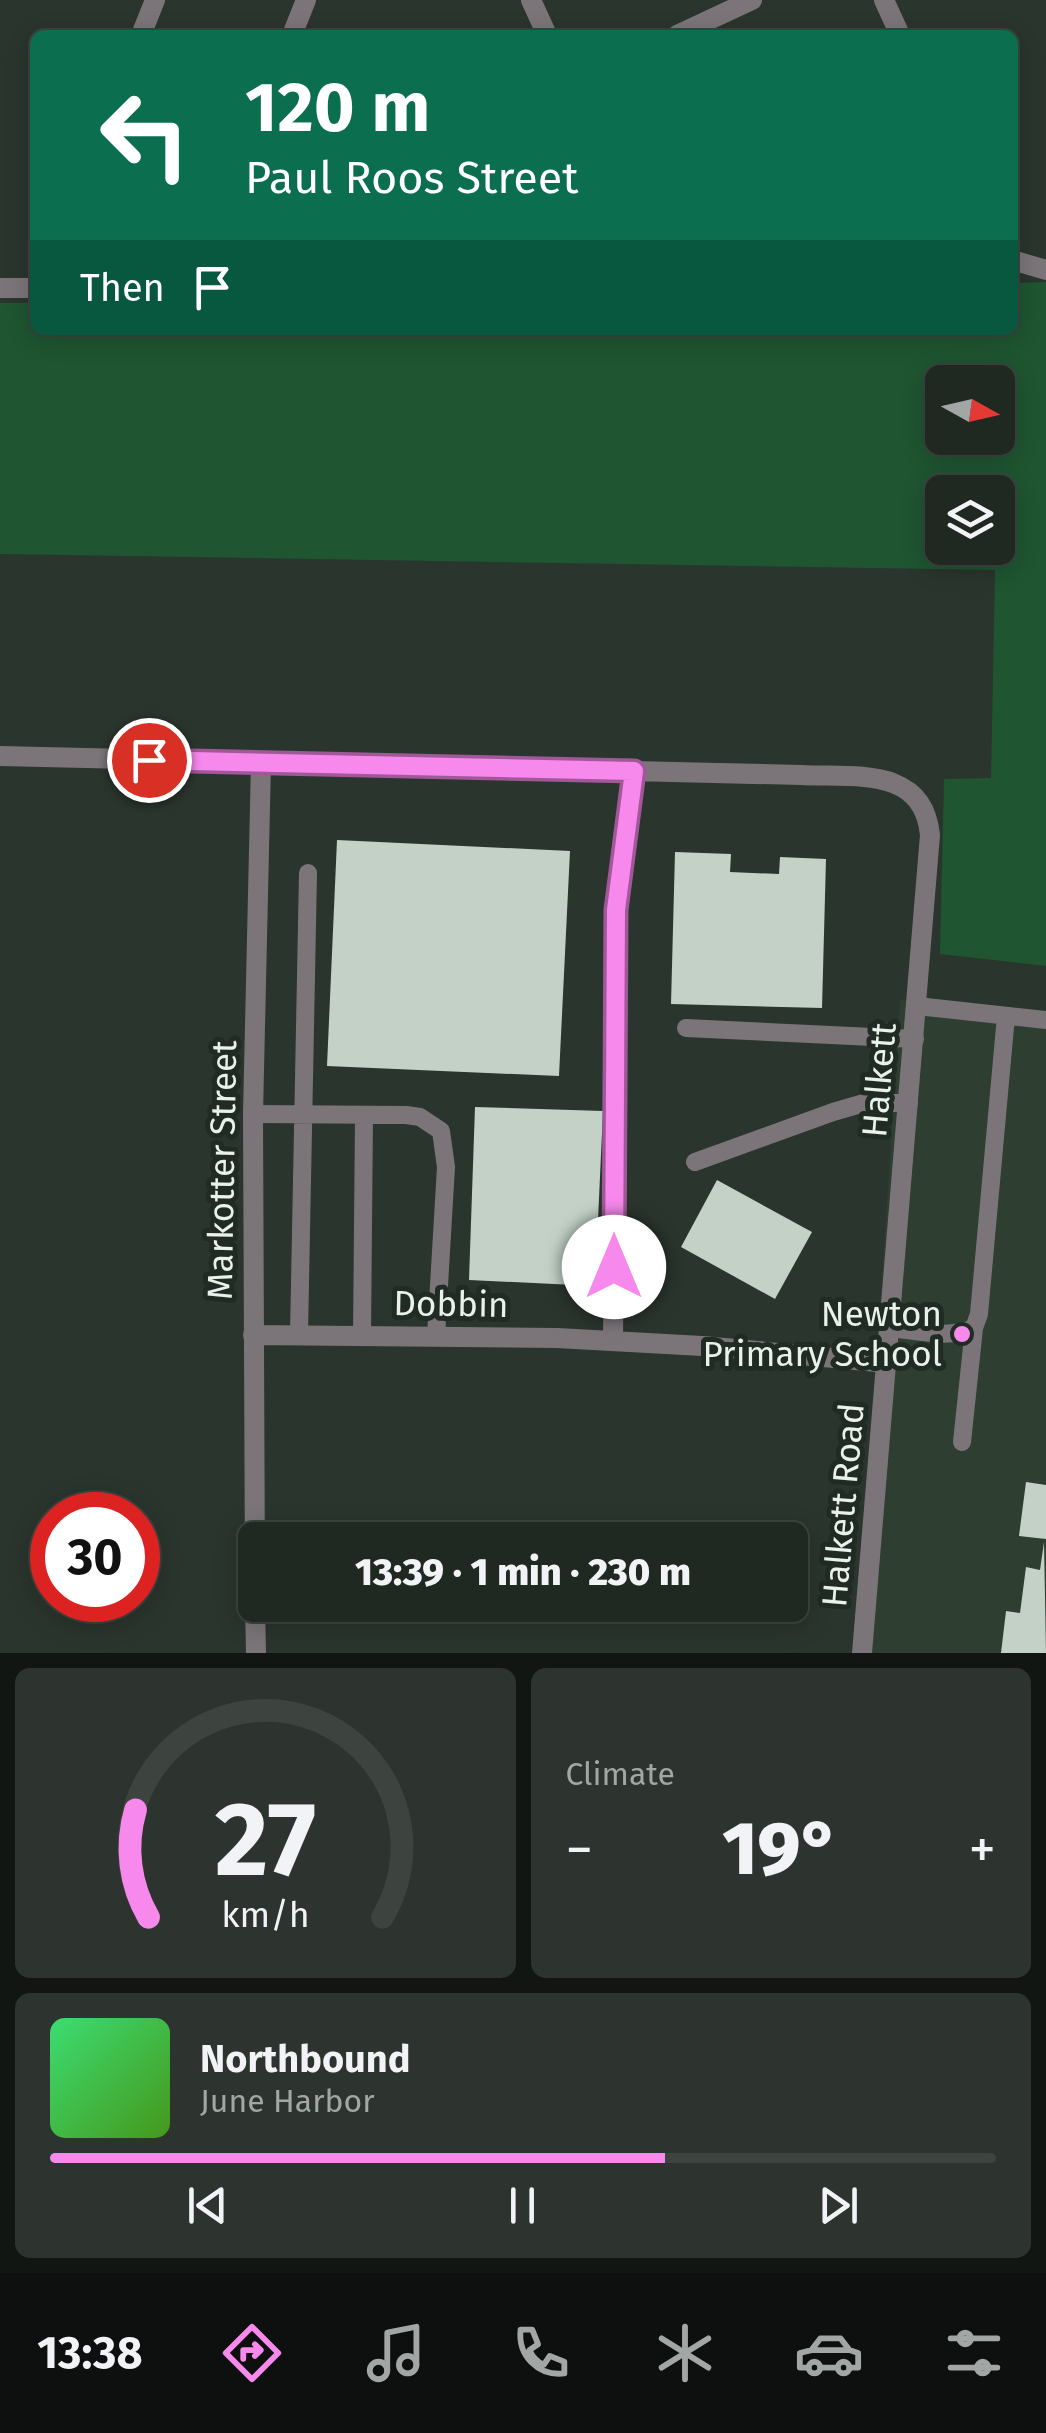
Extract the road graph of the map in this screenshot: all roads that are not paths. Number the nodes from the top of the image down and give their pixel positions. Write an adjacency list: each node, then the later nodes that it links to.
1 (155, 0): 6 (street)
2 (306, 0): 7 (street)
3 (530, 0): 8 (street)
4 (752, 0): 9 (street)
5 (884, 0): 10 (street)
6 (143, 30)
7 (294, 30)
8 (545, 30)
9 (687, 30)
10 (898, 30)
11 (1018, 262): 12 (street)
12 (1046, 270)
13 (0, 288): 14 (street)
14 (30, 288)
15 (0, 756): 16 (street)
16 (261, 762): 17 (street); 25 (street, Markotter Street)
17 (634, 771): 19 (street, Halkett); 35 (street)
18 (308, 873): 26 (lane)
19 (917, 1006): 20 (lane); 23 (street, Halkett)
20 (1006, 1016): 21 (lane); 30 (lane)
21 (1046, 1020)
22 (686, 1028): 23 (lane)
23 (915, 1039): 24 (street, Halkett)
24 (909, 1102): 28 (lane); 29 (street, Halkett)
25 (253, 1114): 26 (lane); 31 (street, Markotter Street)
26 (303, 1115): 27 (lane); 32 (lane)
27 (364, 1116): 33 (lane); 34 (lane)
28 (695, 1162)
29 (891, 1328): 30 (lane); 36 (street, Halkett)
30 (974, 1328): 37 (lane)
31 (253, 1335): 32 (street, Dobbin); 38 (street, Markotter Street)
32 (299, 1335): 33 (street, Dobbin)
33 (362, 1336): 34 (street, Dobbin)
34 (436, 1336): 35 (street, Dobbin)
35 (614, 1341): 36 (street, Dobbin)
36 (888, 1362): 41 (street, Halkett Road)
37 (962, 1442)
38 (255, 1522)
39 (255, 1622): 40 (street)
40 (256, 1653)
41 (862, 1653)

